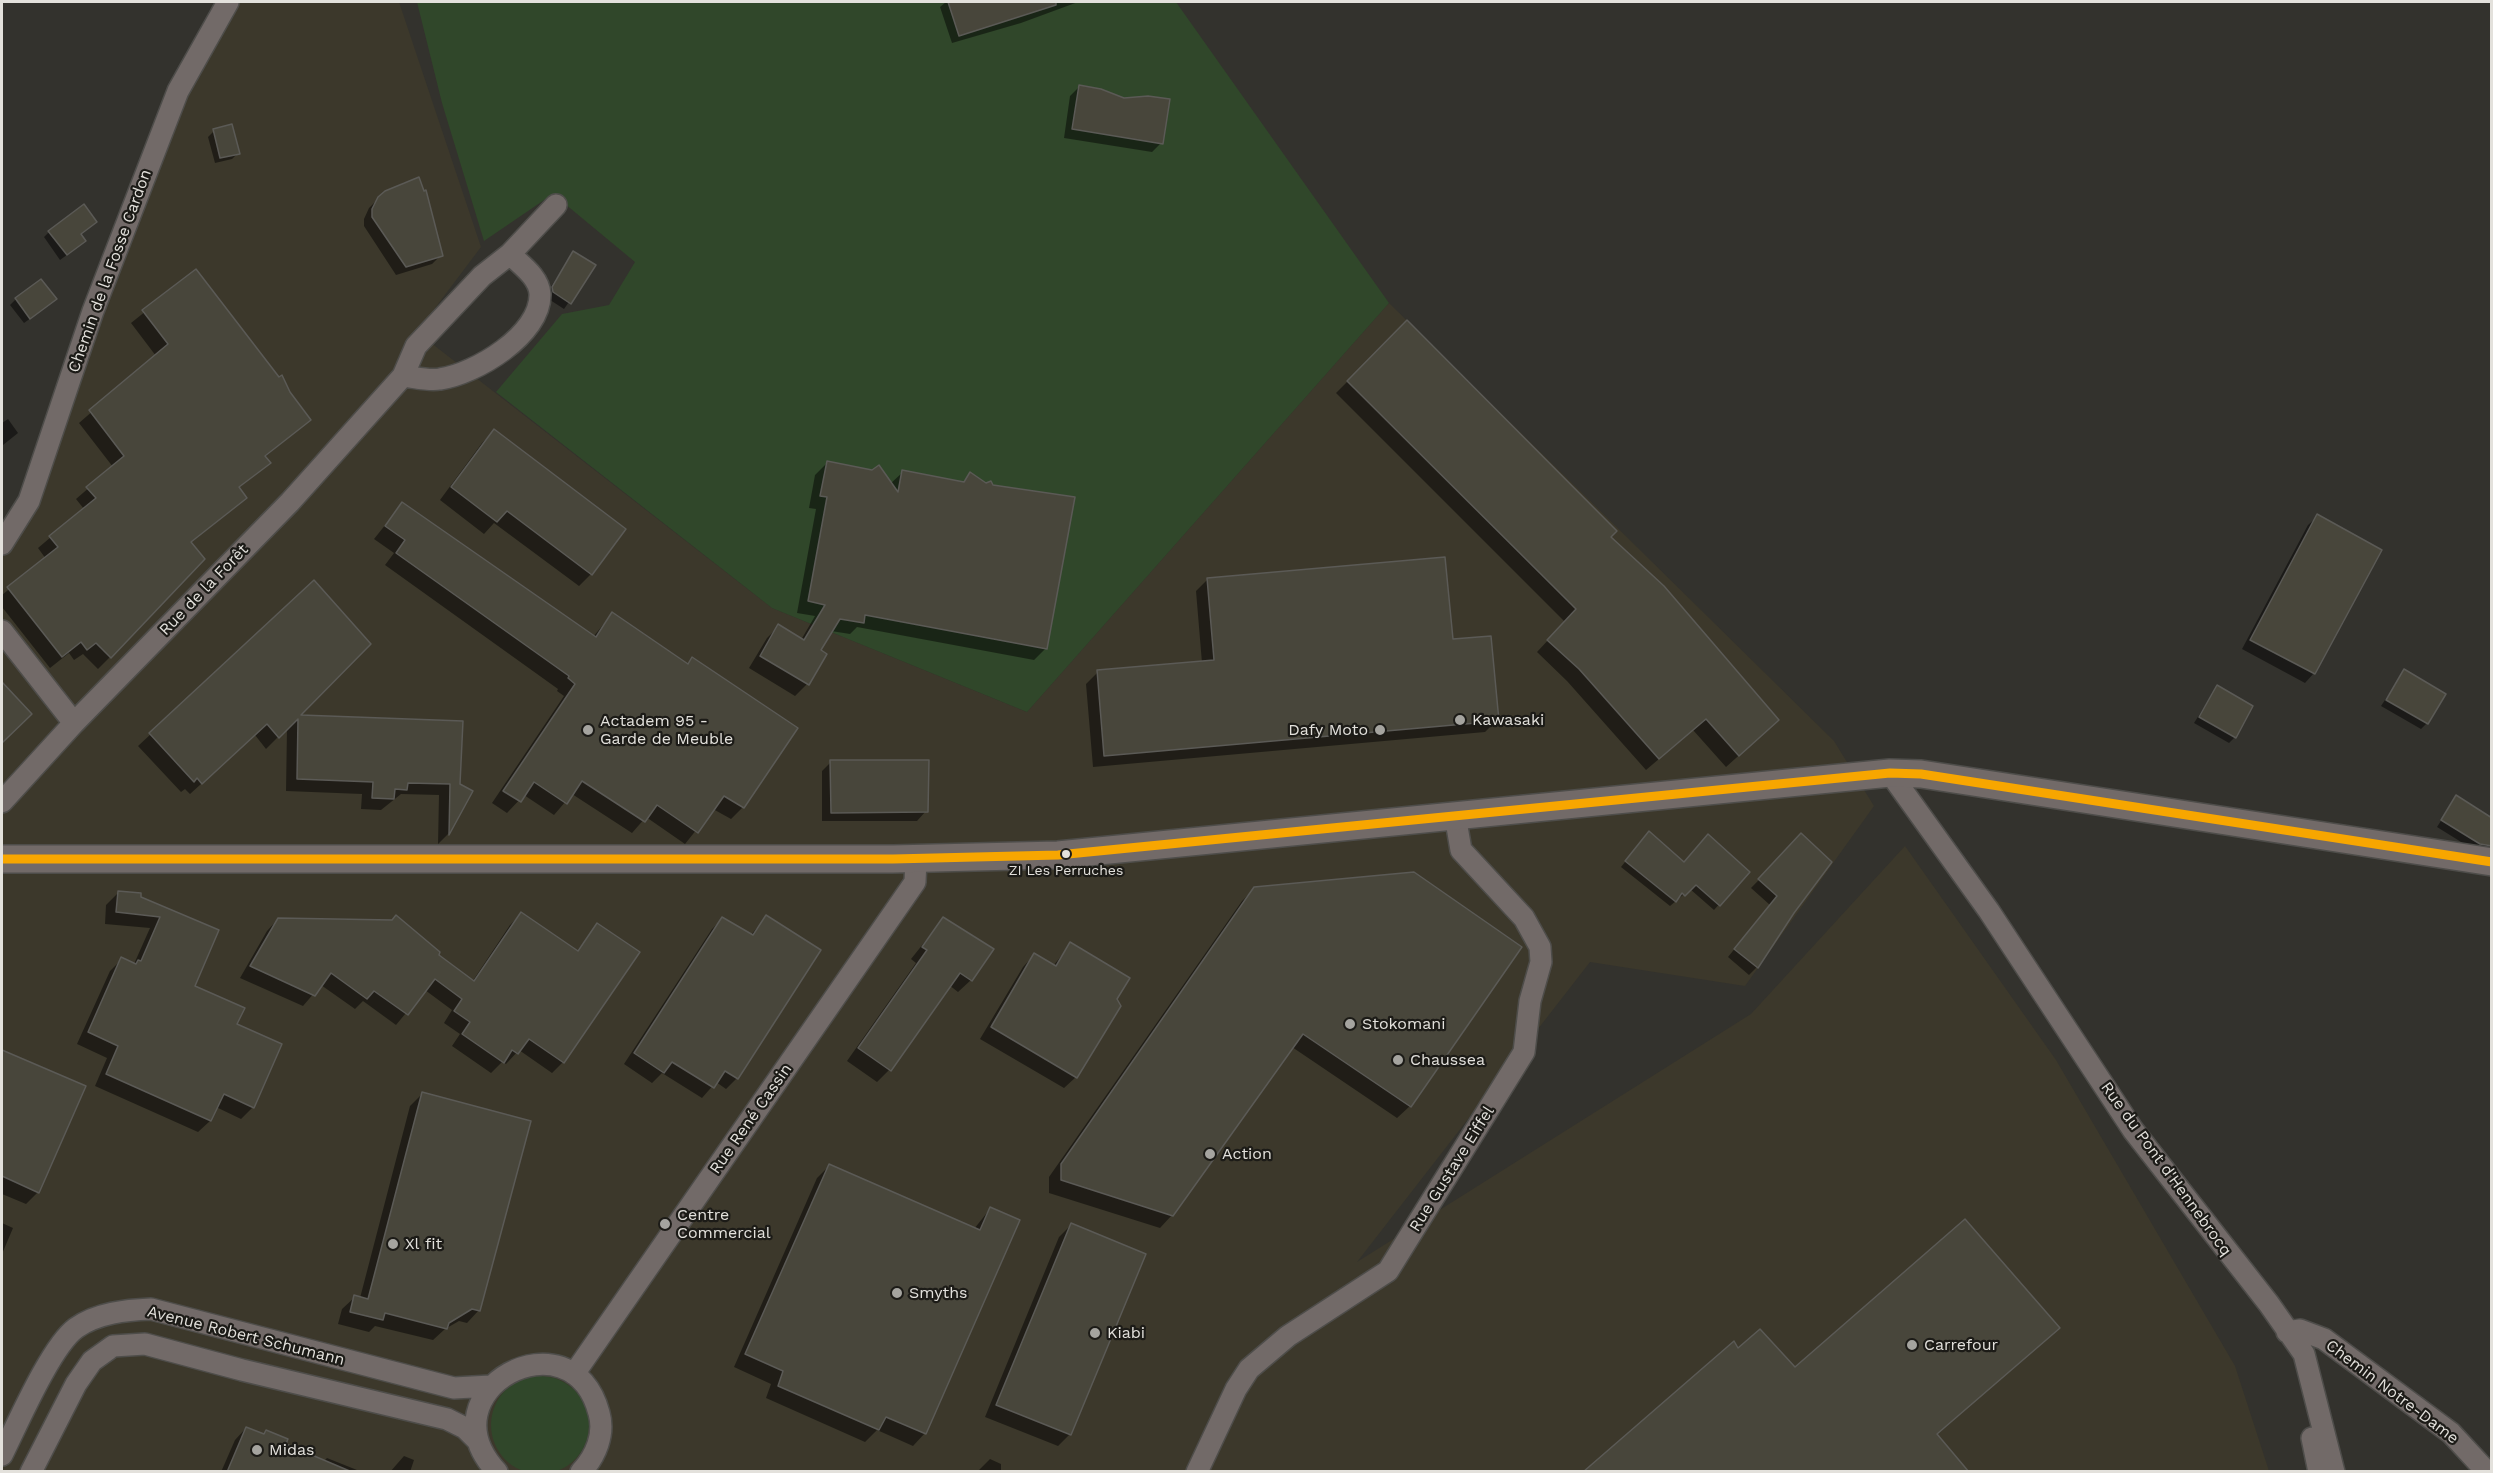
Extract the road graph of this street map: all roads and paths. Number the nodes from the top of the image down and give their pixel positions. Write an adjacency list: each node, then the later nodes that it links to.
1 (228, 2): 5 (street, Chemin de la Fosse Cardon)
2 (556, 205): 3 (street, Rue de la Forêt)
3 (510, 254): 4 (street, Rue de la Forêt); 4 (street)
4 (403, 376): 7 (street, Rue de la Forêt)
5 (2, 544)
6 (2, 631): 7 (street)
7 (74, 723): 9 (street, Rue de la Forêt)
8 (1890, 772): 10 (street); 13 (street); 14 (street, Rue du Pont d'Hennebrocq)
9 (2, 802)
10 (1455, 815): 12 (street); 25 (street, Rue Gustave Eiffel)
11 (2, 859): 12 (street)
12 (916, 859): 16 (street, Rue René Cassin)
13 (2492, 862)
14 (1965, 880): 15 (street, Rue du Pont d'Hennebrocq); 26 (street, Rue du Pont d'Hennebrocq)
15 (2287, 1332): 27 (street, Rue du Pont d'Hennebrocq); 28 (street, Chemin Notre-Dame)
16 (574, 1374): 17 (street); 19 (street)
17 (491, 1386): 18 (street); 20 (street, Avenue Robert Schumann)
18 (478, 1441): 21 (street, Avenue Robert Schumann); 22 (street)
19 (595, 1453): 23 (street); 24 (street)
20 (2, 1455)
21 (31, 1472)
22 (497, 1472)
23 (581, 1472)
24 (605, 1472)
25 (1197, 1472)
26 (2319, 1472)
27 (2334, 1472)
28 (2487, 1472)

